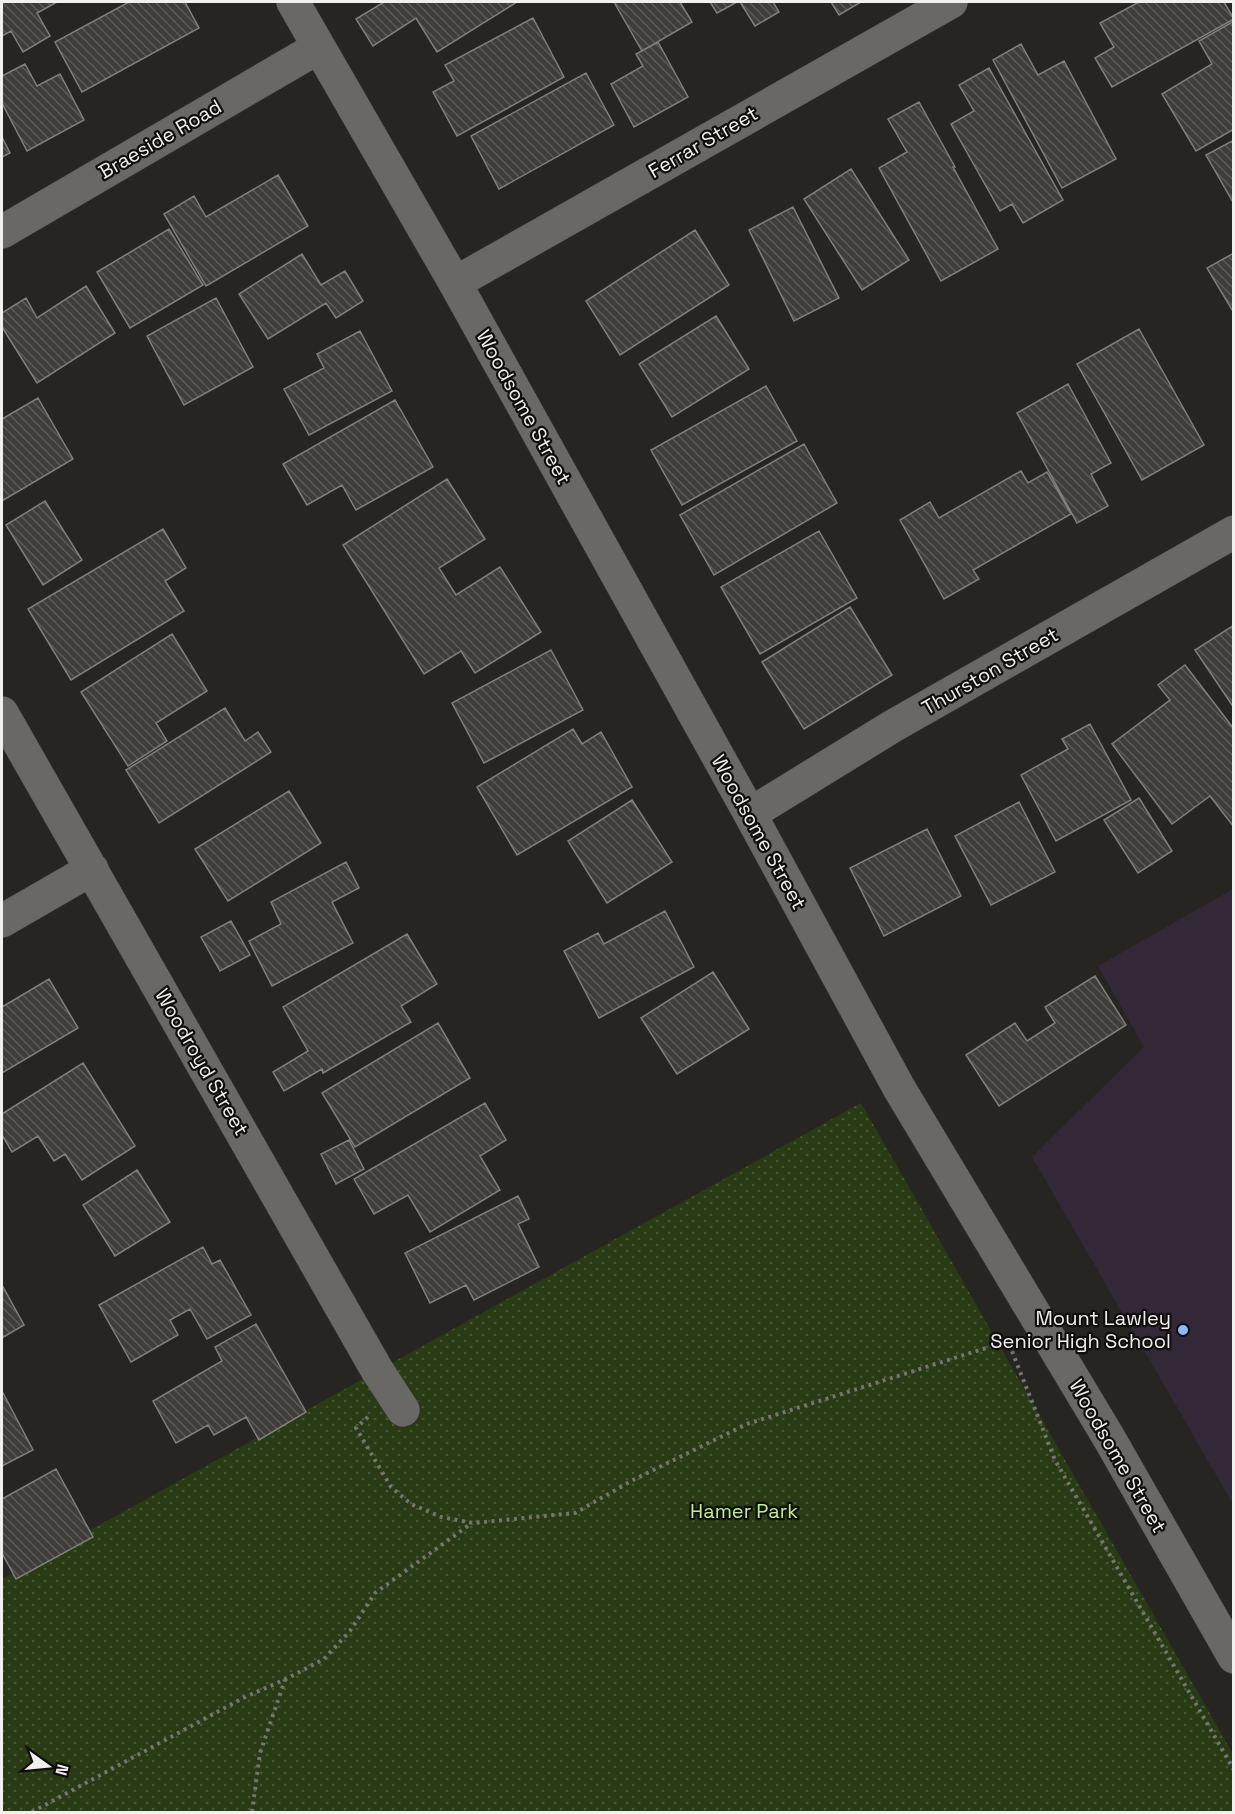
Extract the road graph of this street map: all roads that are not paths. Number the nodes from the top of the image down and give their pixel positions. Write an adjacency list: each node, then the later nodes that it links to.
1 (293, 2): 3 (street, Woodsome Street)
2 (951, 2): 5 (street, Ferrar Street)
3 (319, 47): 4 (street, Braeside Road); 5 (street, Woodsome Street)
4 (2, 232)
5 (455, 283): 8 (street, Woodsome Street)
6 (1233, 532): 8 (street, Thurston Street)
7 (2, 713): 9 (street, Woodroyd Street)
8 (750, 814): 12 (street, Woodsome Street)
9 (92, 868): 10 (street); 11 (street, Woodroyd Street)
10 (2, 921)
11 (398, 1403)
12 (1233, 1657)

